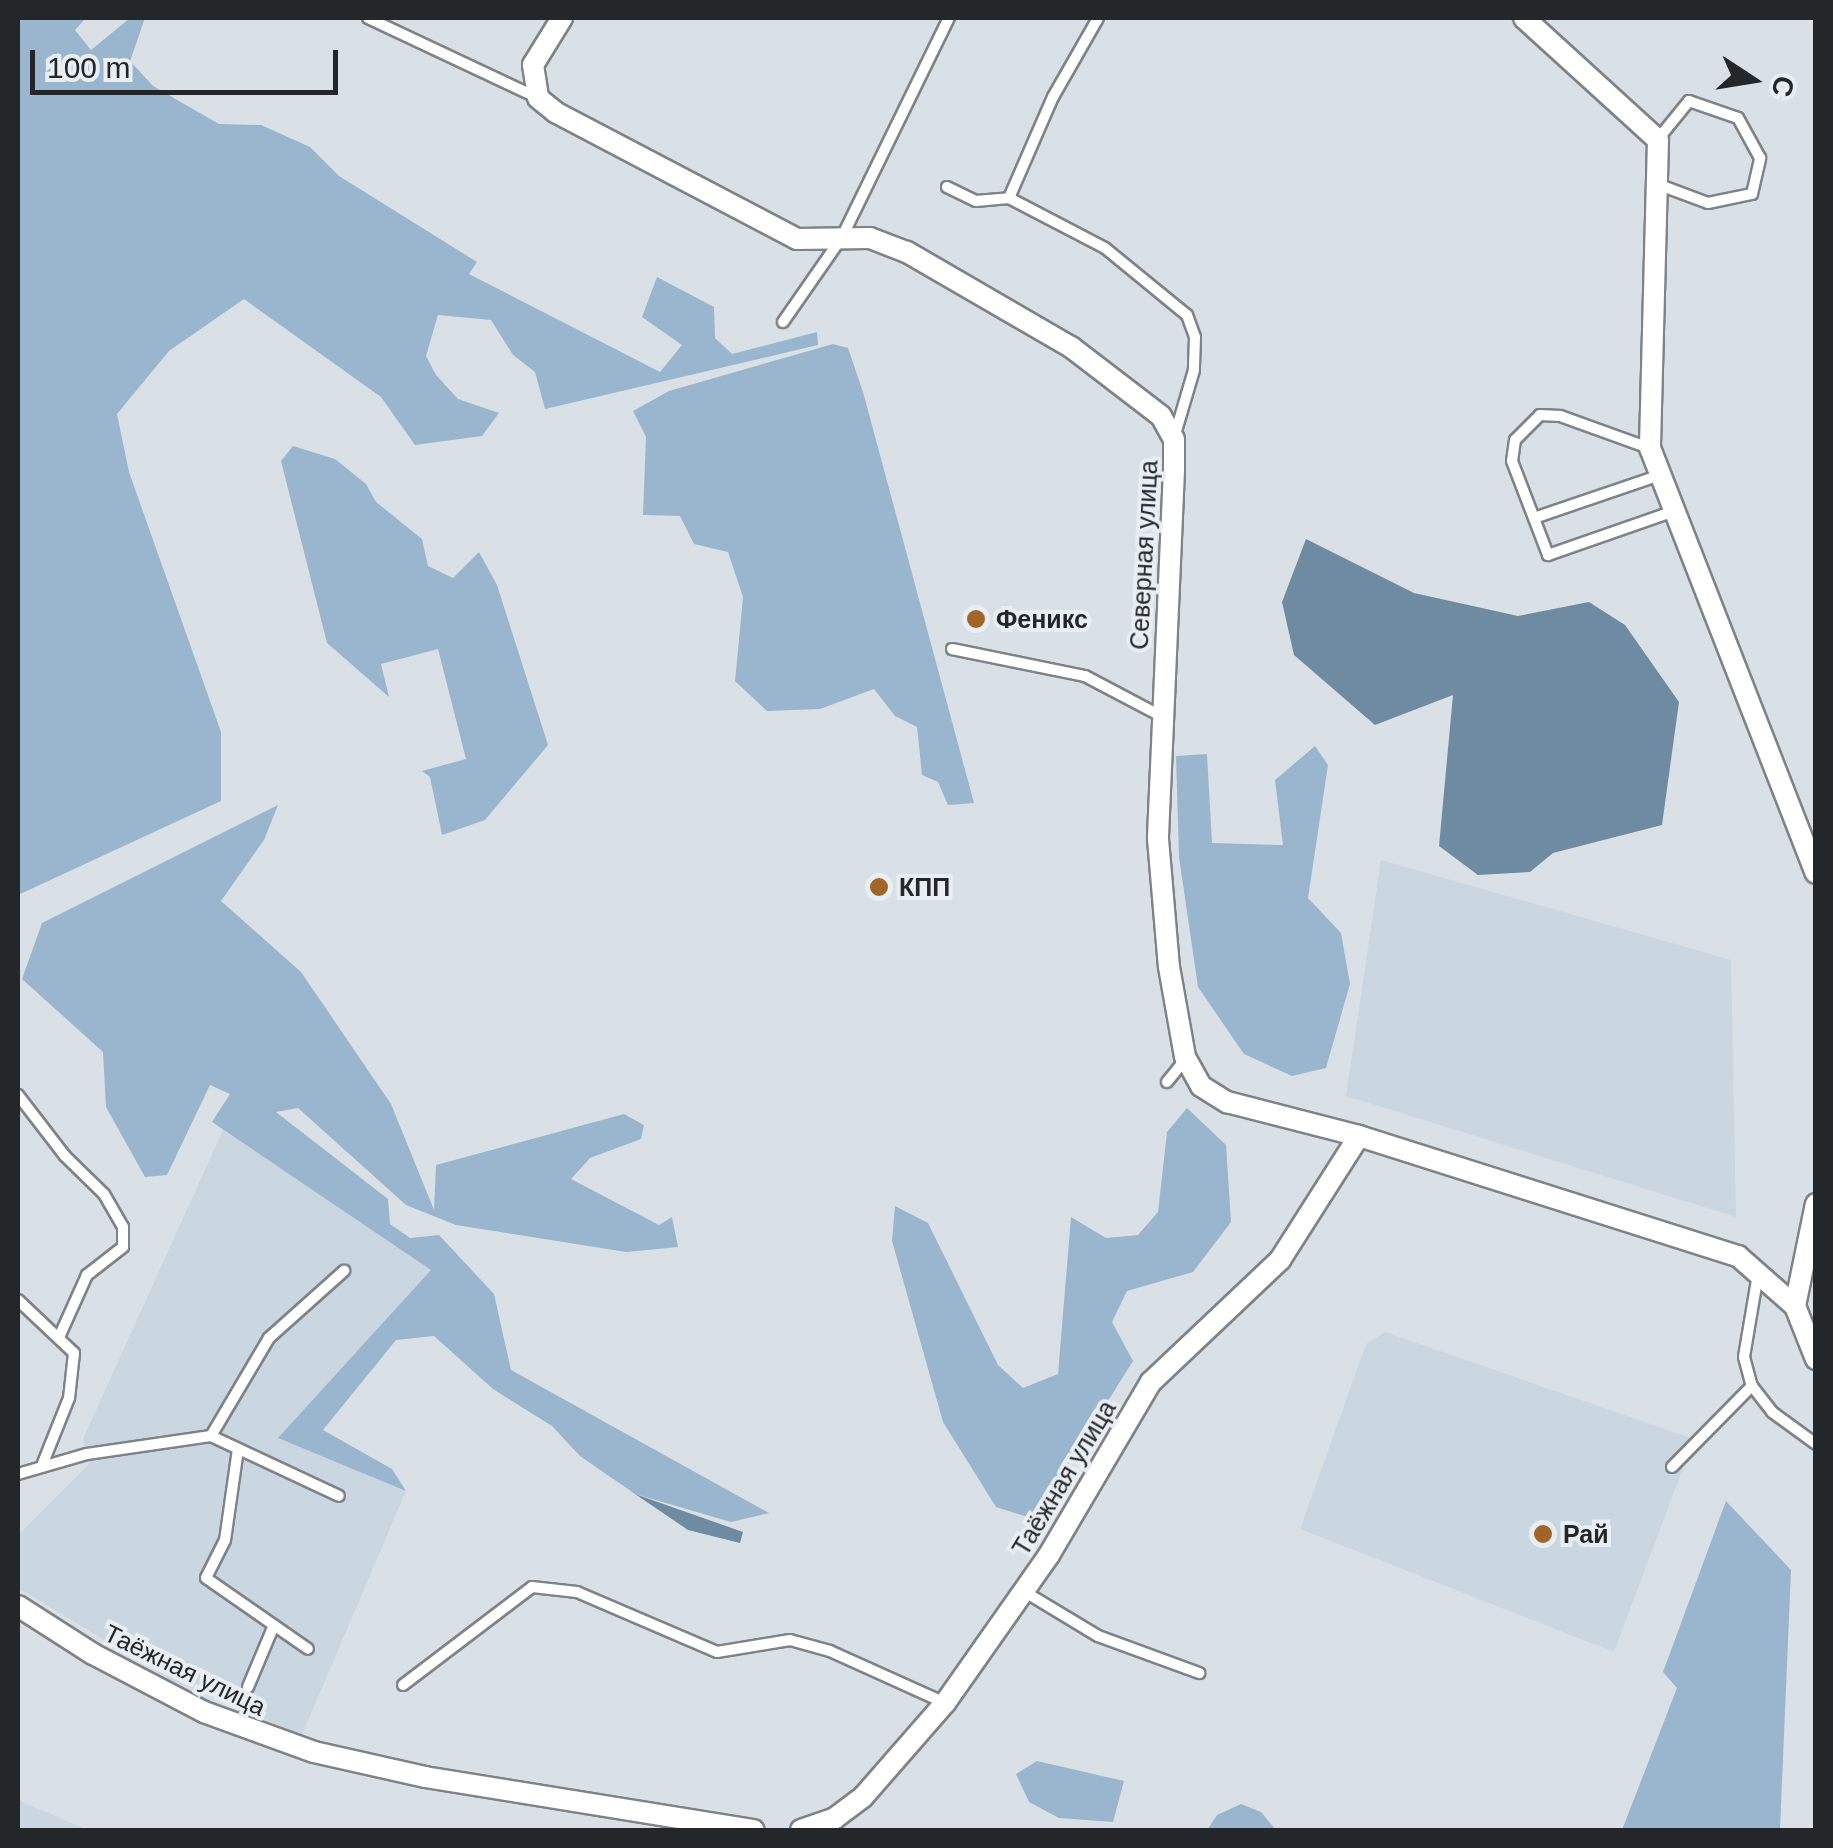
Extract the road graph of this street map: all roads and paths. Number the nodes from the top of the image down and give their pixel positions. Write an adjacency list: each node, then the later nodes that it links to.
1 (368, 18): 6 (lane)
2 (562, 18): 6 (street)
3 (949, 18): 11 (lane)
4 (1098, 18): 10 (lane)
5 (1524, 18): 7 (street)
6 (538, 98): 11 (street, Северная улица)
7 (1658, 140): 8 (street); 8 (lane)
8 (1657, 184): 14 (street)
9 (947, 186): 10 (lane)
10 (1009, 198): 13 (lane)
11 (842, 237): 12 (lane); 13 (street, Северная улица)
12 (783, 322)
13 (1174, 438): 19 (street, Северная улица)
14 (1650, 448): 15 (street); 17 (lane)
15 (1660, 475): 16 (street); 17 (lane)
16 (1674, 511): 17 (lane); 20 (street)
17 (1534, 518)
18 (952, 649): 19 (lane)
19 (1159, 715): 21 (street, Северная улица)
20 (1816, 873)
21 (1185, 1057): 22 (lane); 24 (street)
22 (1167, 1082)
23 (18, 1095): 30 (lane)
24 (1359, 1136): 26 (street); 40 (street, Таёжная улица)
25 (1816, 1204): 29 (street)
26 (1758, 1268): 29 (street); 32 (lane)
27 (344, 1271): 33 (lane)
28 (18, 1300): 30 (lane)
29 (1796, 1306): 31 (street)
30 (60, 1334): 36 (lane)
31 (1816, 1359)
32 (1752, 1386): 34 (lane); 37 (lane)
33 (211, 1436): 35 (lane); 36 (lane)
34 (1816, 1444)
35 (238, 1448): 39 (lane); 42 (lane)
36 (43, 1463): 38 (lane)
37 (1672, 1467)
38 (18, 1474)
39 (339, 1496)
40 (1024, 1592): 44 (lane); 47 (street, Таёжная улица)
41 (18, 1606): 48 (street, Таёжная улица)
42 (274, 1625): 43 (lane); 46 (lane)
43 (308, 1648)
44 (1200, 1673)
45 (403, 1685): 47 (lane)
46 (248, 1687)
47 (944, 1703): 49 (street, Таёжная улица)
48 (754, 1830)
49 (801, 1830)

